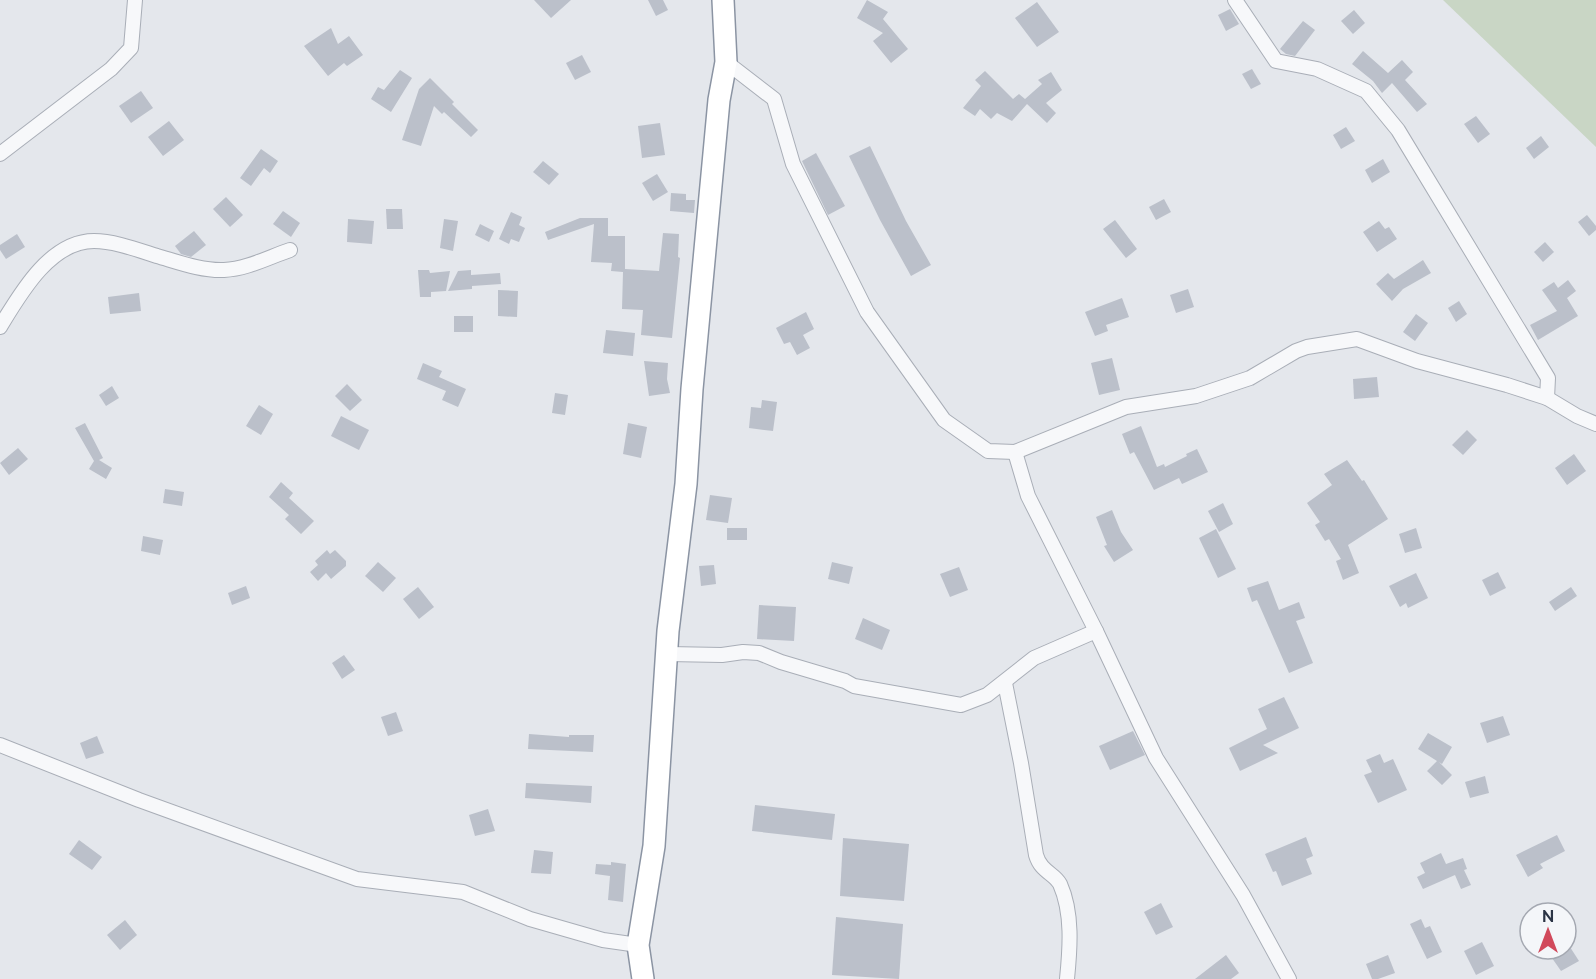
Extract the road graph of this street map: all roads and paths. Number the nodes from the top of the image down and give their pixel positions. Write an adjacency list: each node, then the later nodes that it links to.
1 (135, 0): 5 (street)
2 (1235, 0): 8 (street)
3 (721, 1): 4 (highway)
4 (726, 62): 10 (street); 12 (highway)
5 (0, 154)
6 (290, 250): 7 (street)
7 (0, 327)
8 (1547, 398): 9 (street); 10 (street)
9 (1596, 424)
10 (1016, 452): 11 (street)
11 (1096, 631): 13 (street); 18 (street)
12 (668, 654): 13 (street); 15 (highway)
13 (1005, 683): 17 (street)
14 (0, 745): 15 (street)
15 (638, 945): 16 (highway)
16 (643, 979)
17 (1066, 979)
18 (1289, 979)

